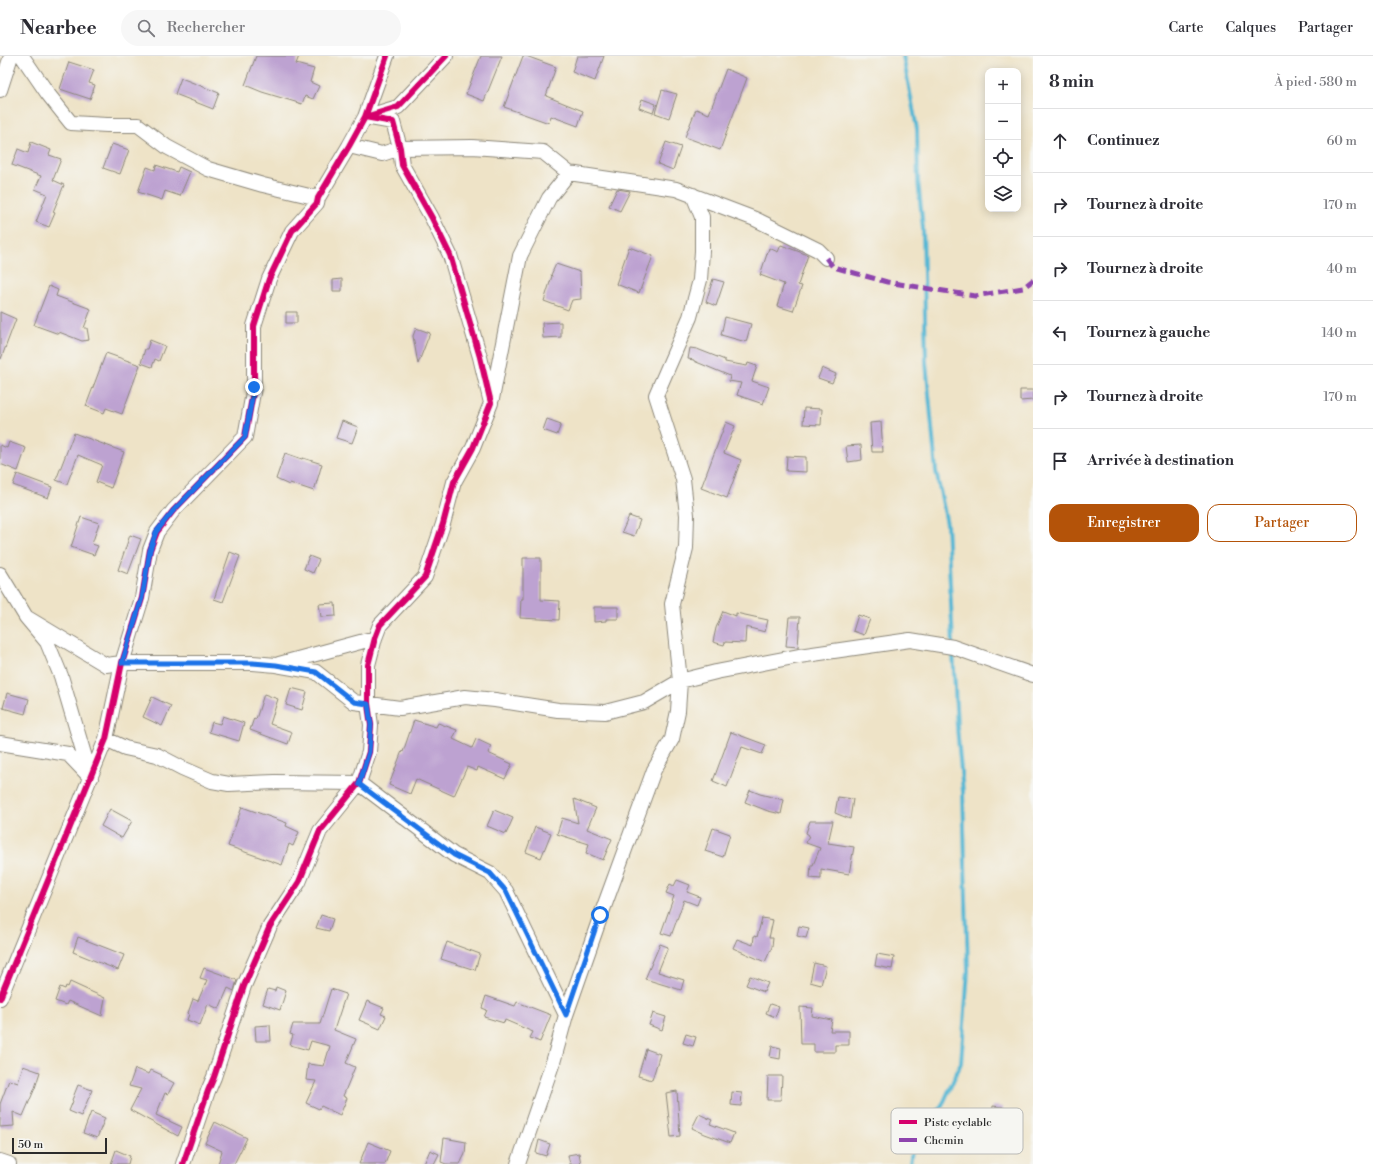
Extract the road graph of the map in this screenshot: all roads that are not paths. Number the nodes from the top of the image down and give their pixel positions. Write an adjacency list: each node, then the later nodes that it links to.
1 (11, 56): 5 (street)
2 (22, 56): 11 (street)
3 (387, 56): 6 (street)
4 (446, 56): 6 (street)
5 (0, 90)
6 (365, 117): 7 (street); 8 (street)
7 (349, 146): 8 (street); 11 (street)
8 (400, 148): 9 (street); 13 (street)
9 (569, 173): 10 (street); 13 (street)
10 (693, 195): 12 (street); 20 (street)
11 (318, 198): 17 (street)
12 (826, 258)
13 (491, 403): 16 (street)
14 (0, 574): 15 (street)
15 (26, 617): 17 (street); 24 (street)
16 (375, 638): 18 (street); 21 (street)
17 (122, 663): 18 (street); 22 (street)
18 (276, 665): 21 (street)
19 (1033, 675): 20 (street)
20 (680, 681): 21 (street); 27 (street)
21 (368, 704): 25 (street)
22 (106, 739): 24 (street); 25 (street)
23 (0, 743): 24 (street)
24 (91, 778): 26 (street)
25 (359, 784): 27 (street); 30 (street)
26 (0, 998)
27 (566, 1015): 31 (street)
28 (0, 1161): 29 (street)
29 (9, 1164)
30 (183, 1164)
31 (518, 1164)

